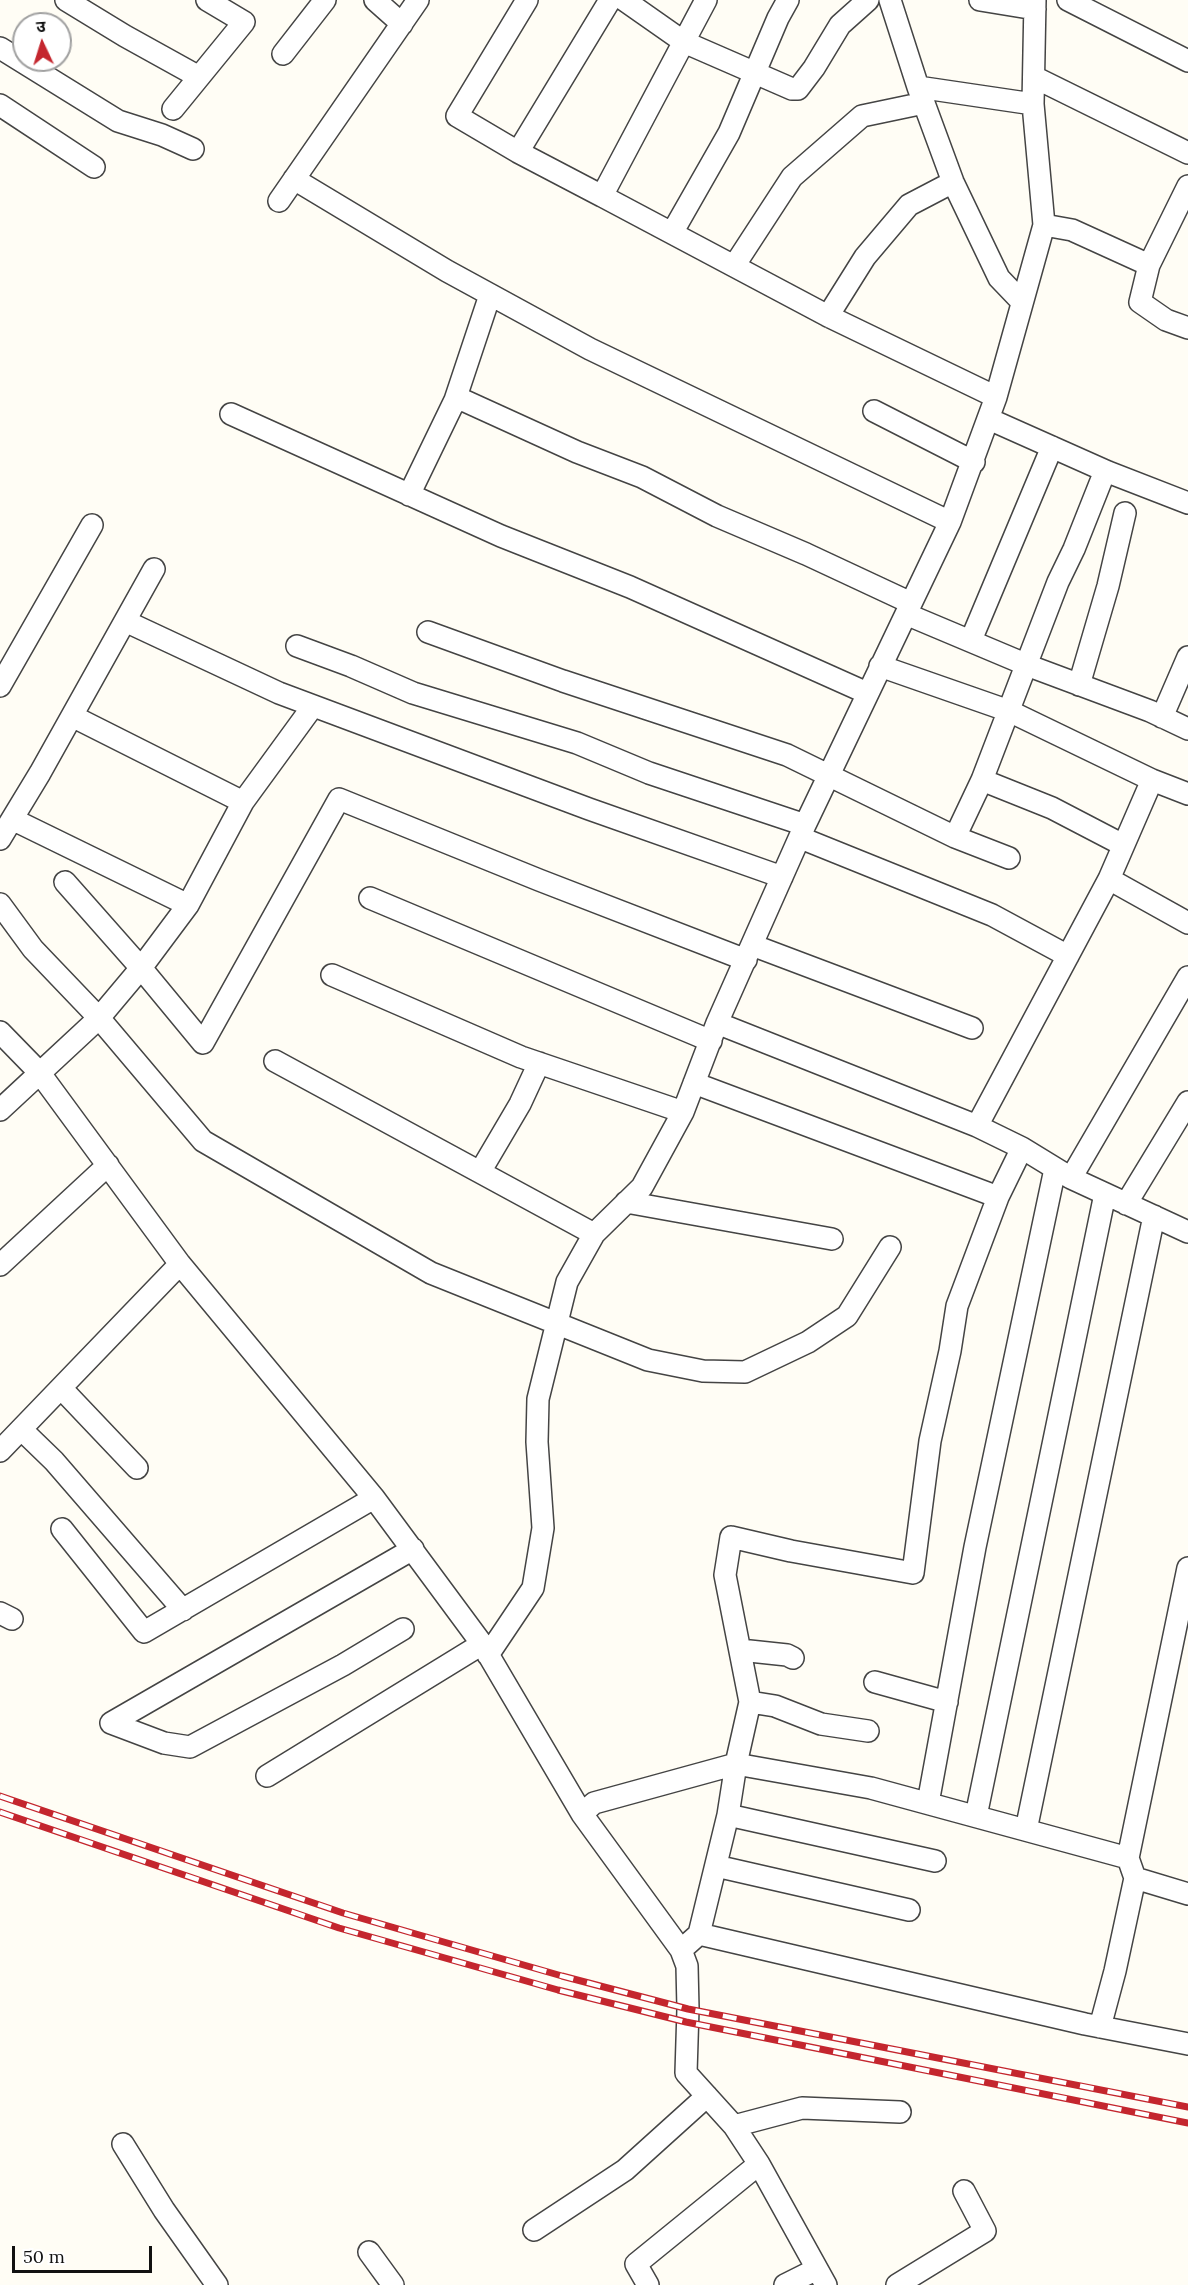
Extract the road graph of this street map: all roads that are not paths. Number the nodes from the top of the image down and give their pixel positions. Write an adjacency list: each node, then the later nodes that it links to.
1 (66, 0): 22 (street)
2 (207, 0): 22 (street)
3 (325, 0): 19 (street)
4 (375, 0): 16 (street)
5 (418, 0): 16 (street)
6 (527, 0): 29 (street)
7 (610, 0): 29 (street)
8 (624, 0): 17 (street)
9 (706, 0): 17 (street)
10 (788, 0): 21 (street)
11 (868, 0): 21 (street)
12 (890, 0): 24 (street)
13 (980, 0): 15 (street)
14 (1068, 0): 20 (street)
15 (1035, 4): 23 (street)
16 (402, 24): 32 (street)
17 (684, 42): 21 (street); 35 (street)
18 (0, 48): 28 (street)
19 (283, 54)
20 (1188, 61)
21 (754, 73): 38 (street)
22 (199, 77): 27 (street)
23 (1034, 77): 25 (street); 30 (street)
24 (921, 95): 25 (street); 33 (street); 39 (street)
25 (1034, 104): 37 (street)
26 (0, 105): 31 (street)
27 (173, 109)
28 (193, 149)
29 (518, 152): 35 (street)
30 (1188, 153)
31 (94, 167)
32 (294, 179): 36 (street); 41 (street)
33 (953, 182): 42 (street); 43 (street)
34 (1188, 186): 40 (street)
35 (602, 196): 38 (street)
36 (279, 201)
37 (1044, 225): 40 (street); 42 (street)
38 (672, 233): 39 (street)
39 (734, 266): 43 (street)
40 (1149, 266): 44 (street)
41 (490, 295): 46 (street); 56 (street)
42 (1022, 302): 45 (street)
43 (828, 316): 45 (street)
44 (1188, 328)
45 (996, 397): 49 (street)
46 (455, 400): 53 (street); 59 (street)
47 (874, 411): 51 (street)
48 (231, 414): 53 (street)
49 (989, 419): 50 (street); 51 (street)
50 (1052, 447): 52 (street); 62 (street)
51 (974, 462): 56 (street)
52 (1105, 471): 54 (street); 65 (street)
53 (409, 495): 69 (street)
54 (1188, 503)
55 (1125, 513): 67 (street)
56 (950, 522): 59 (street)
57 (92, 525): 68 (street)
58 (154, 569): 60 (street)
59 (908, 608): 62 (street); 66 (street)
60 (125, 621): 70 (street); 72 (street)
61 (428, 632): 75 (street)
62 (971, 640): 65 (street)
63 (297, 646): 81 (street)
64 (1188, 657): 73 (street)
65 (1026, 664): 67 (street); 71 (street)
66 (880, 666): 69 (street); 71 (street)
67 (1079, 685): 73 (street)
68 (0, 686)
69 (867, 693): 75 (street)
70 (312, 706): 79 (street); 86 (street)
71 (1009, 711): 76 (street); 77 (street)
72 (72, 716): 79 (street); 80 (street)
73 (1162, 717): 74 (street)
74 (1188, 729)
75 (828, 776): 81 (street); 82 (street)
76 (982, 780): 82 (street); 84 (street)
77 (1152, 780): 78 (street); 84 (street)
78 (1188, 794)
79 (243, 802): 91 (street)
80 (12, 819): 83 (street); 91 (street)
81 (803, 832): 86 (street); 94 (street)
82 (955, 837): 85 (street)
83 (0, 839)
84 (1123, 845): 87 (street)
85 (1009, 858)
86 (782, 877): 93 (street)
87 (1109, 879): 92 (street); 94 (street)
88 (65, 882): 95 (street)
89 (370, 898): 101 (street)
90 (0, 904): 98 (street)
91 (189, 905): 95 (street)
92 (1188, 923)
93 (749, 952): 95 (street); 99 (street); 101 (street)
94 (1068, 956): 109 (street)
95 (141, 968): 98 (street)
96 (332, 975): 103 (street)
97 (1188, 977): 113 (street)
98 (99, 1018): 104 (street); 125 (street)
99 (972, 1028)
100 (0, 1032): 104 (street)
101 (714, 1032): 105 (street); 109 (street)
102 (275, 1061): 112 (street)
103 (539, 1063): 108 (street); 112 (street)
104 (39, 1072): 107 (street); 111 (street)
105 (694, 1083): 108 (street); 115 (street)
106 (1188, 1102): 117 (street)
107 (0, 1110)
108 (682, 1112): 116 (street)
109 (977, 1126): 110 (street)
110 (1022, 1149): 113 (street); 115 (street)
111 (108, 1166): 123 (street); 124 (street)
112 (480, 1172): 120 (street)
113 (1063, 1173): 114 (street); 142 (street)
114 (1105, 1194): 117 (street); 149 (street)
115 (998, 1197): 138 (street)
116 (626, 1202): 120 (street); 121 (street)
117 (1126, 1203): 118 (street)
118 (1154, 1216): 119 (street); 150 (street)
119 (1188, 1232)
120 (594, 1234): 125 (street)
121 (832, 1239)
122 (890, 1246): 125 (street)
123 (180, 1264): 126 (street); 130 (street)
124 (0, 1265)
125 (558, 1324): 137 (street)
126 (61, 1388): 127 (street); 129 (street)
127 (22, 1430): 128 (street); 134 (street)
128 (0, 1451)
129 (137, 1468)
130 (374, 1498): 132 (street); 134 (street)
131 (62, 1529): 134 (street)
132 (412, 1549): 136 (street); 137 (street)
133 (1188, 1568): 135 (street)
134 (183, 1610)
135 (1183, 1618): 153 (street)
136 (404, 1629)
137 (485, 1650): 145 (street); 147 (street)
138 (740, 1650): 139 (street); 141 (street)
139 (793, 1658)
140 (875, 1682): 142 (street)
141 (750, 1702): 143 (street); 144 (street)
142 (947, 1702): 146 (street)
143 (868, 1731)
144 (736, 1764): 146 (street); 147 (street); 148 (street)
145 (267, 1776)
146 (928, 1803): 149 (street)
147 (582, 1814): 157 (street)
148 (728, 1815): 151 (street); 152 (street)
149 (976, 1816): 150 (street)
150 (1026, 1830): 153 (street)
151 (935, 1861)
152 (716, 1866): 155 (street); 156 (street)
153 (1132, 1868): 154 (street); 158 (street)
154 (1188, 1894)
155 (909, 1910)
156 (699, 1934): 157 (street); 158 (street)
157 (681, 1950): 160 (street)
158 (1100, 2027): 159 (street)
159 (1188, 2044)
160 (707, 2096): 162 (street); 166 (street)
161 (900, 2112): 162 (street)
162 (734, 2126): 164 (street)
163 (123, 2144): 169 (street)
164 (759, 2163): 168 (street); 171 (street)
165 (964, 2190): 173 (street)
166 (534, 2230)
167 (369, 2252): 170 (street)
168 (822, 2277): 172 (street)
169 (217, 2285)
170 (393, 2285)
171 (648, 2285)
172 (785, 2285)
173 (897, 2285)

